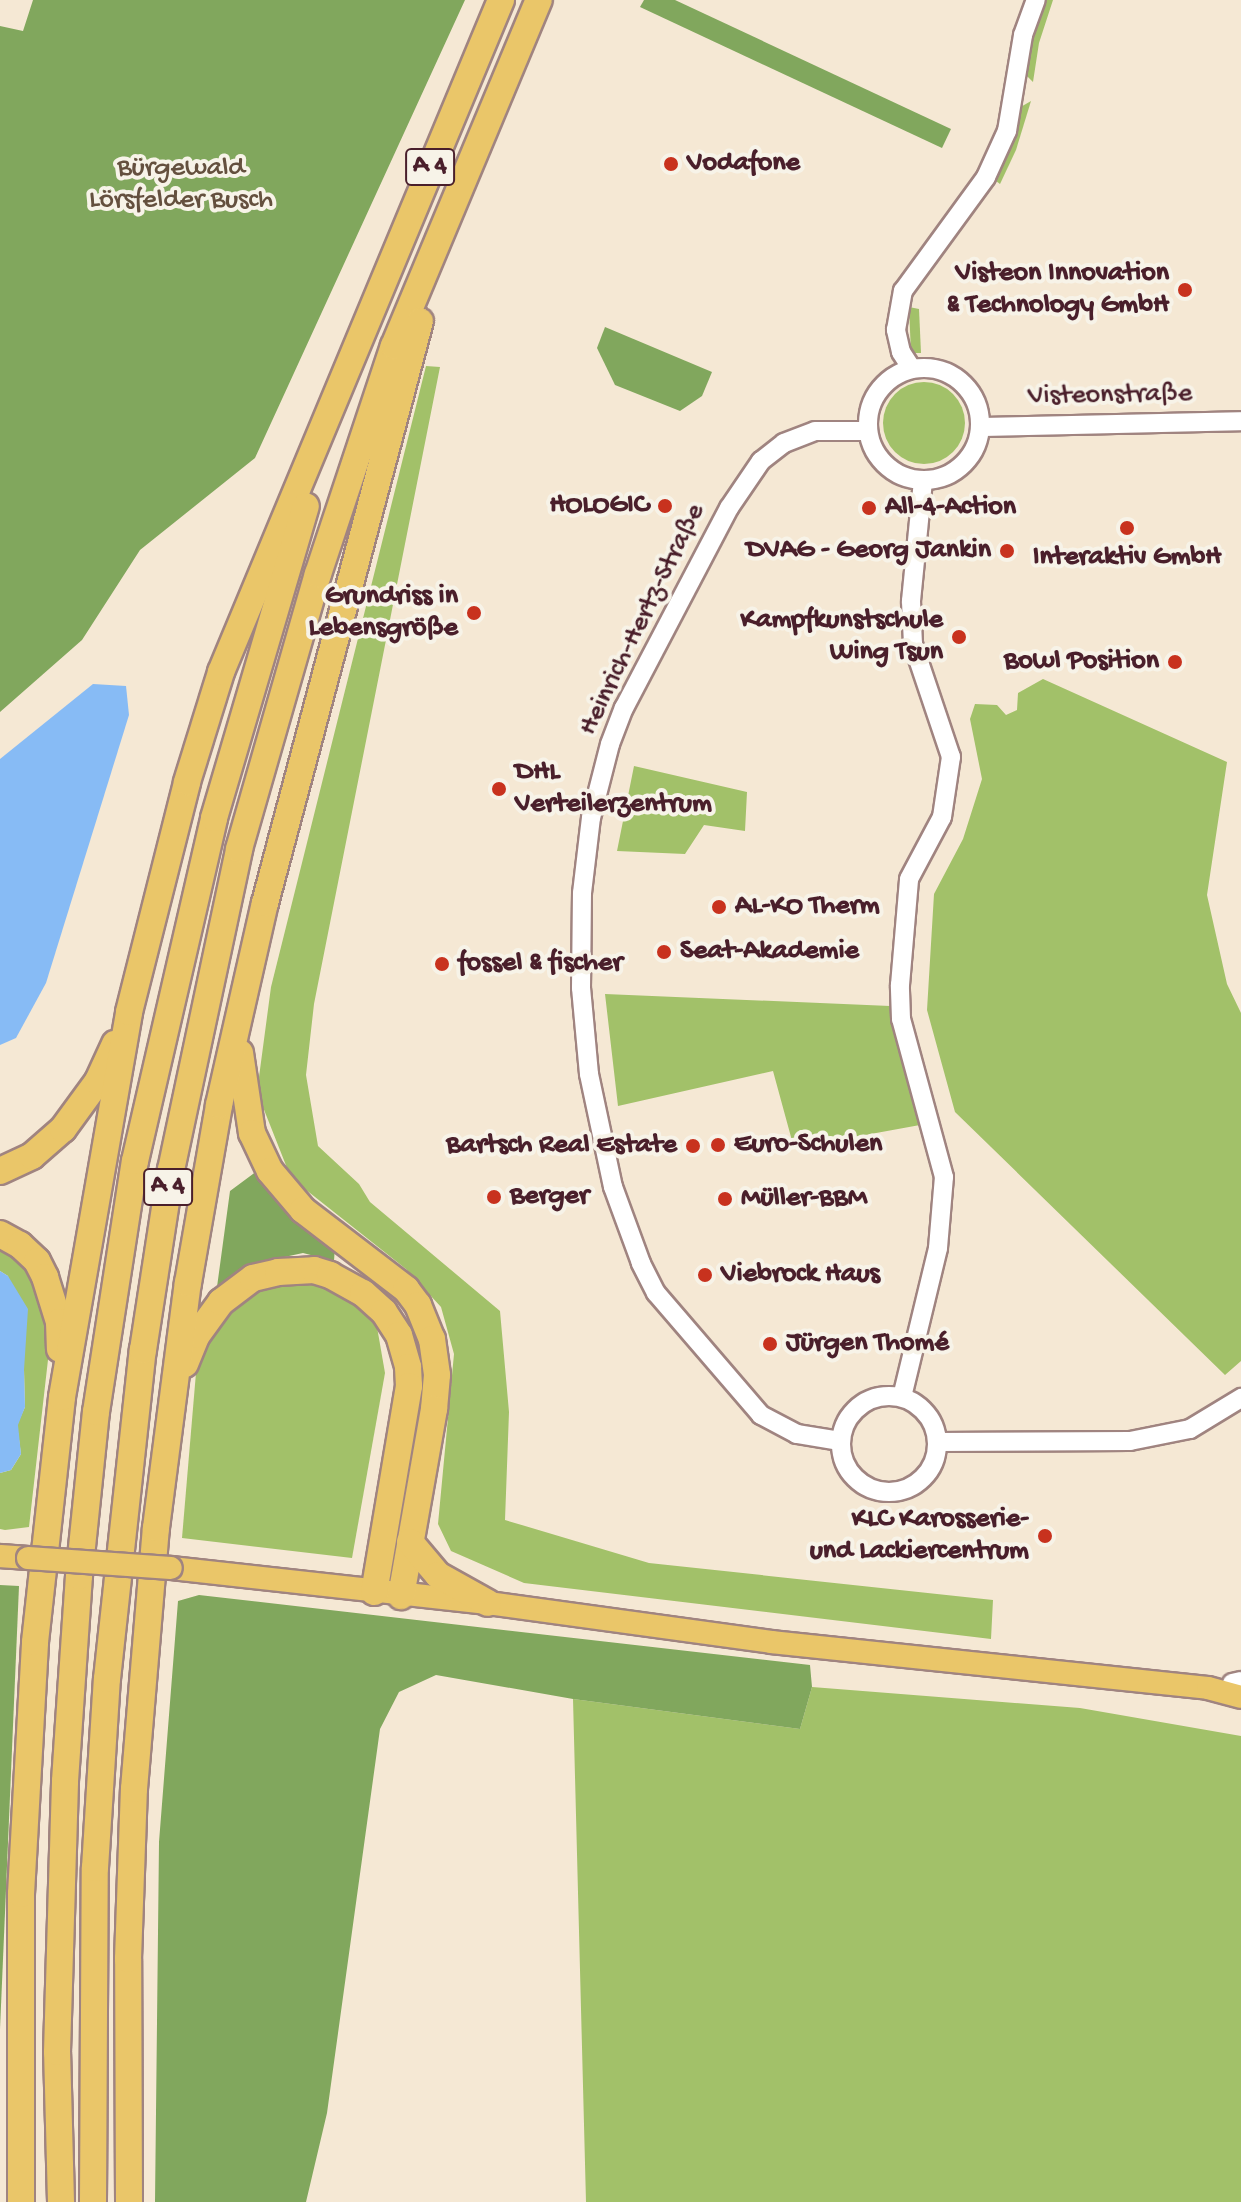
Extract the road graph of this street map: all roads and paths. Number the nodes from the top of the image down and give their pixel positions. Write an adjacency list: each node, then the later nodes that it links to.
1 (501, 0): 5 (highway, A 4)
2 (539, 0): 4 (highway, A 4)
3 (1036, 0): 6 (street)
4 (450, 210): 12 (highway); 32 (highway, A 4)
5 (363, 336): 11 (highway); 31 (highway, A 4)
6 (912, 369): 8 (street); 9 (street)
7 (1241, 421): 8 (street, Visteonstraße)
8 (981, 427): 10 (street)
9 (868, 431): 10 (street); 19 (street, Heinrich-Hertz-Straße)
10 (923, 481): 16 (street)
11 (129, 1012): 13 (highway); 15 (highway)
12 (239, 1025): 18 (highway); 21 (highway)
13 (0, 1171)
14 (0, 1234): 15 (highway)
15 (62, 1397): 27 (highway)
16 (902, 1397): 19 (street); 20 (street)
17 (1241, 1398): 20 (street)
18 (170, 1405): 23 (highway); 33 (highway)
19 (840, 1441): 20 (street)
20 (938, 1442)
21 (410, 1542): 24 (highway); 25 (highway)
22 (0, 1556): 23 (main road, bridge)
23 (374, 1592): 24 (main road)
24 (401, 1596): 25 (main road)
25 (488, 1603): 26 (main road)
26 (1239, 1686)
27 (18, 2116): 28 (highway); 29 (highway); 30 (highway)
28 (9, 2202)
29 (21, 2202)
30 (31, 2202)
31 (61, 2202)
32 (93, 2202)
33 (129, 2202)

